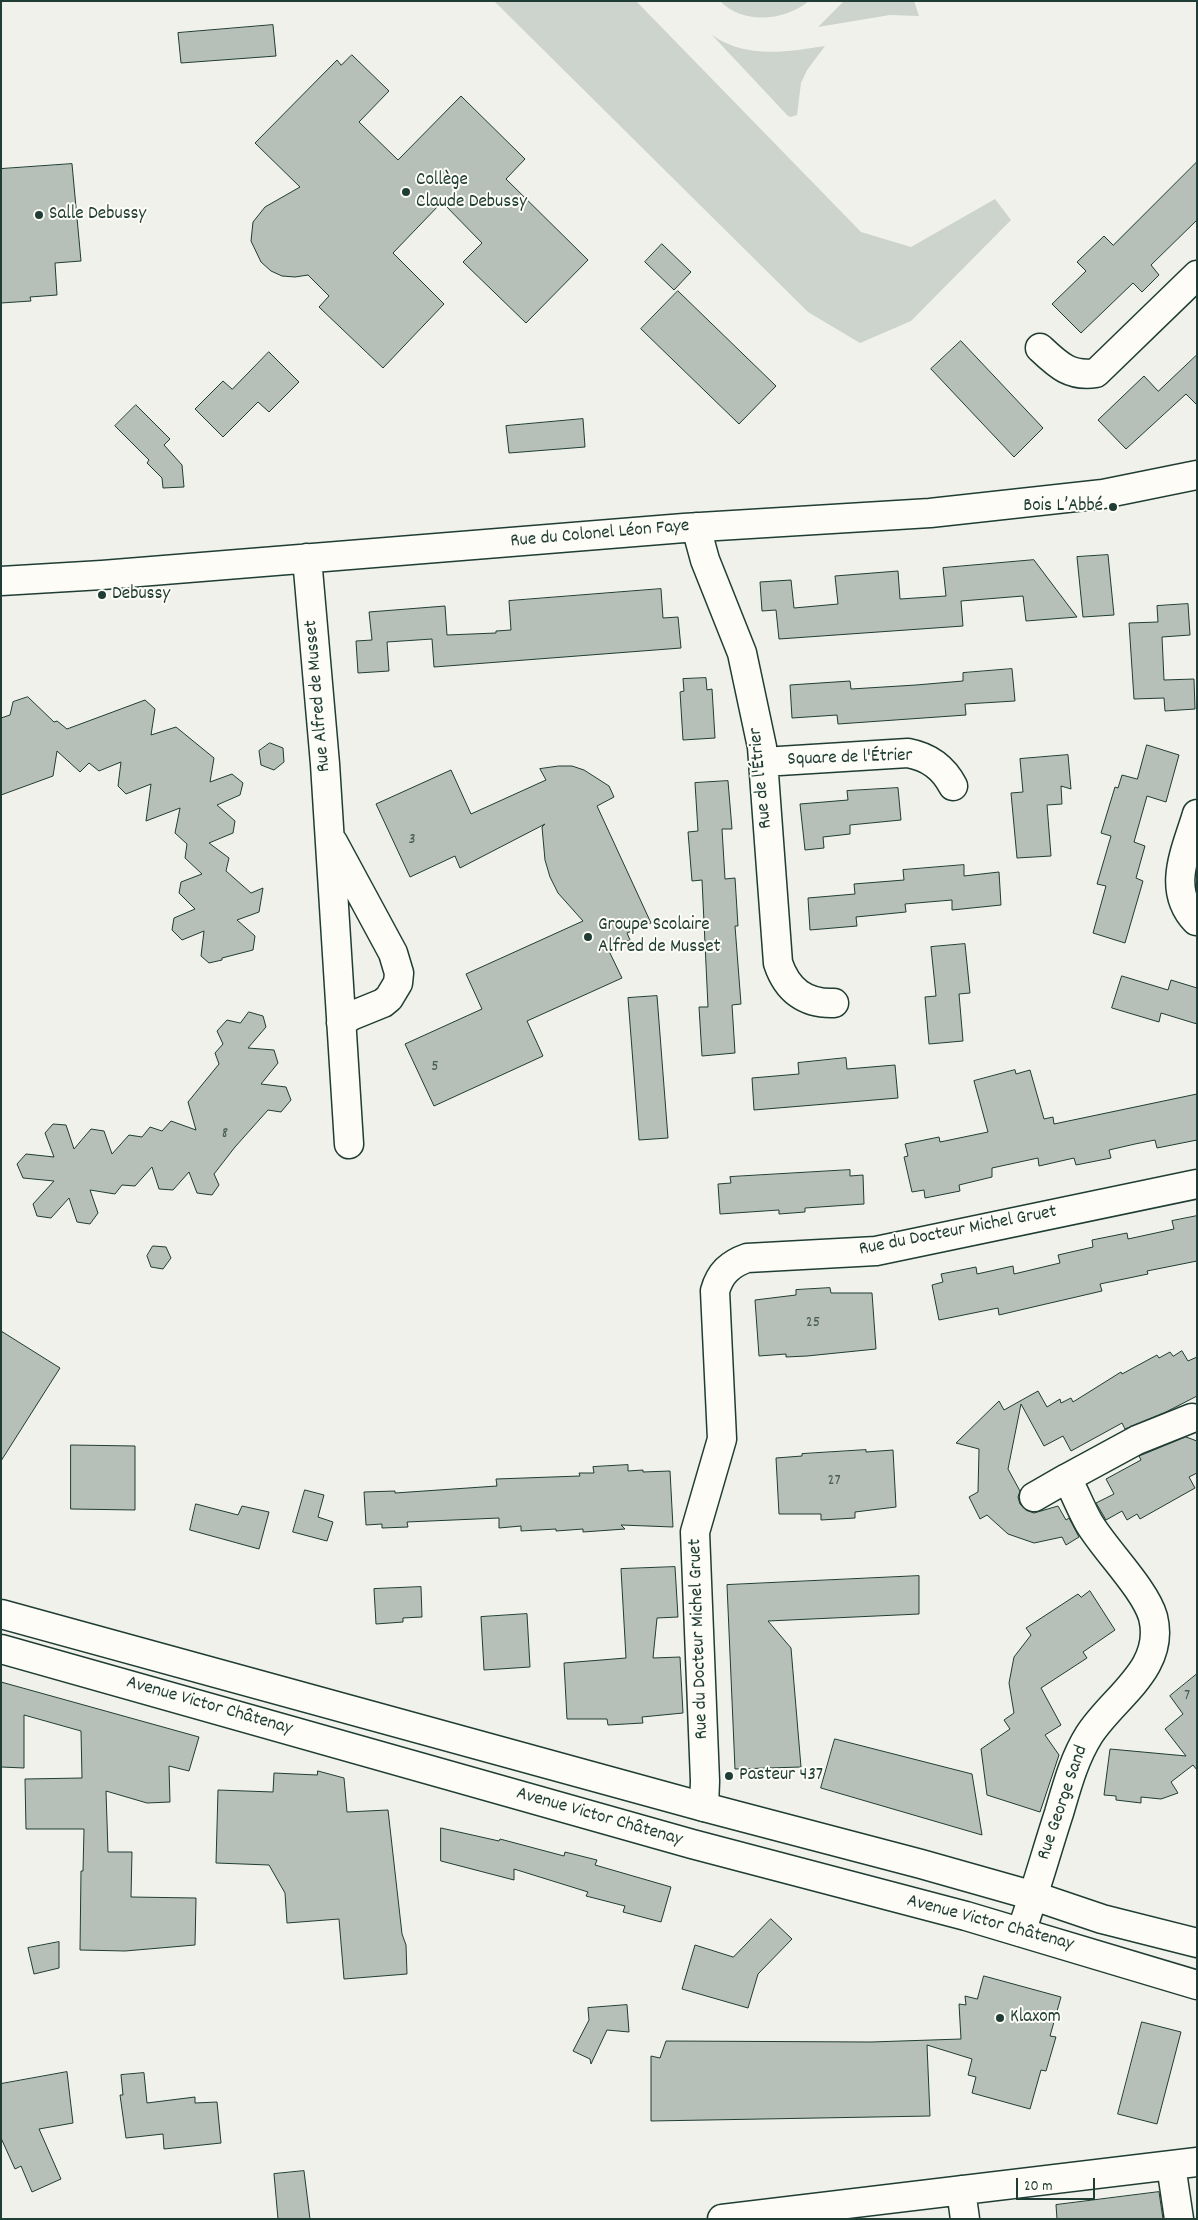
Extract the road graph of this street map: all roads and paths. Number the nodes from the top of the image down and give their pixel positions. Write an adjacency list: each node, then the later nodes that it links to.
1 (1197, 275): 2 (street)
2 (1040, 348)
3 (1197, 475): 4 (street, Rue du Colonel Léon Faye)
4 (696, 527): 5 (street, Rue du Colonel Léon Faye); 7 (street, Rue de l'Étrier)
5 (307, 558): 6 (street, Rue du Colonel Léon Faye); 10 (street, Rue Alfred de Musset)
6 (1, 580)
7 (763, 762): 8 (street, Square de l'Étrier); 12 (street, Rue de l'Étrier)
8 (953, 786)
9 (1197, 814): 11 (street)
10 (328, 834): 13 (street, Rue Alfred de Musset); 13 (street, Rue Alfred de Musset)
11 (1196, 921)
12 (834, 1003)
13 (341, 1023): 14 (street, Rue Alfred de Musset)
14 (349, 1144)
15 (1197, 1184): 21 (street, Rue du Docteur Michel Gruet)
16 (1192, 1418): 17 (street)
17 (1067, 1478): 18 (street); 24 (street, Rue George Sand)
18 (1034, 1497)
19 (1, 1614): 21 (street, Avenue Victor Châtenay)
20 (1, 1649): 23 (street, Avenue Victor Châtenay)
21 (704, 1807): 22 (street, Avenue Victor Châtenay)
22 (831, 1840): 23 (street); 24 (street, Avenue Victor Châtenay)
23 (820, 1878): 25 (street, Avenue Victor Châtenay)
24 (1034, 1896): 25 (street, Rue George Sand); 26 (street, Avenue Victor Châtenay)
25 (1021, 1932): 27 (street, Avenue Victor Châtenay)
26 (1197, 1943)
27 (1197, 1985)
28 (1184, 2163): 29 (street); 32 (street)
29 (961, 2190): 30 (street); 31 (street)
30 (722, 2219)
31 (965, 2219)
32 (1179, 2219)

